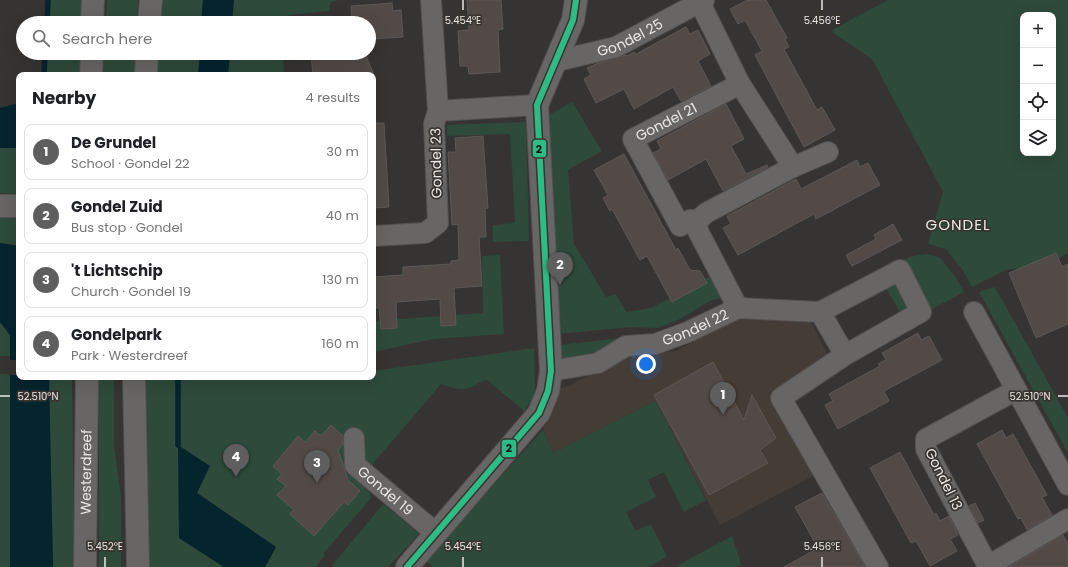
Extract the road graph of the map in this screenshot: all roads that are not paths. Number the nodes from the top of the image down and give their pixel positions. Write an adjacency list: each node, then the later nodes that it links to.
1 (93, 0): 6 (street)
2 (151, 0): 7 (street)
3 (431, 0): 15 (street)
4 (576, 0): 10 (street)
5 (702, 2): 10 (street, Gondel 25); 13 (street)
6 (92, 16)
7 (150, 16)
8 (92, 60): 11 (street)
9 (147, 60): 12 (street)
10 (557, 61): 14 (street)
11 (91, 72)
12 (146, 72)
13 (740, 84): 17 (street); 20 (street, Gondel 21)
14 (537, 105): 15 (street, Gondel 23); 26 (street)
15 (438, 111): 21 (street, Gondel 23)
16 (828, 152): 17 (street, Gondel 21)
17 (793, 167): 20 (street, Gondel 21)
18 (0, 206): 19 (street)
19 (16, 206)
20 (697, 221): 22 (street)
21 (376, 236)
22 (738, 308): 23 (street, Gondel 22); 26 (street, Gondel 22)
23 (820, 312): 25 (street); 25 (street)
24 (974, 312): 29 (street)
25 (845, 355): 37 (street)
26 (551, 372): 33 (street)
27 (87, 380): 34 (street, Westerdreef)
28 (134, 380): 35 (street)
29 (1016, 390): 31 (street); 38 (street, Gondel 13)
30 (354, 438): 33 (street, Gondel 19)
31 (1068, 485)
32 (1068, 519): 38 (street, Gondel 13)
33 (437, 534): 36 (street)
34 (85, 567)
35 (138, 567)
36 (407, 567)
37 (878, 567)
38 (987, 567)

